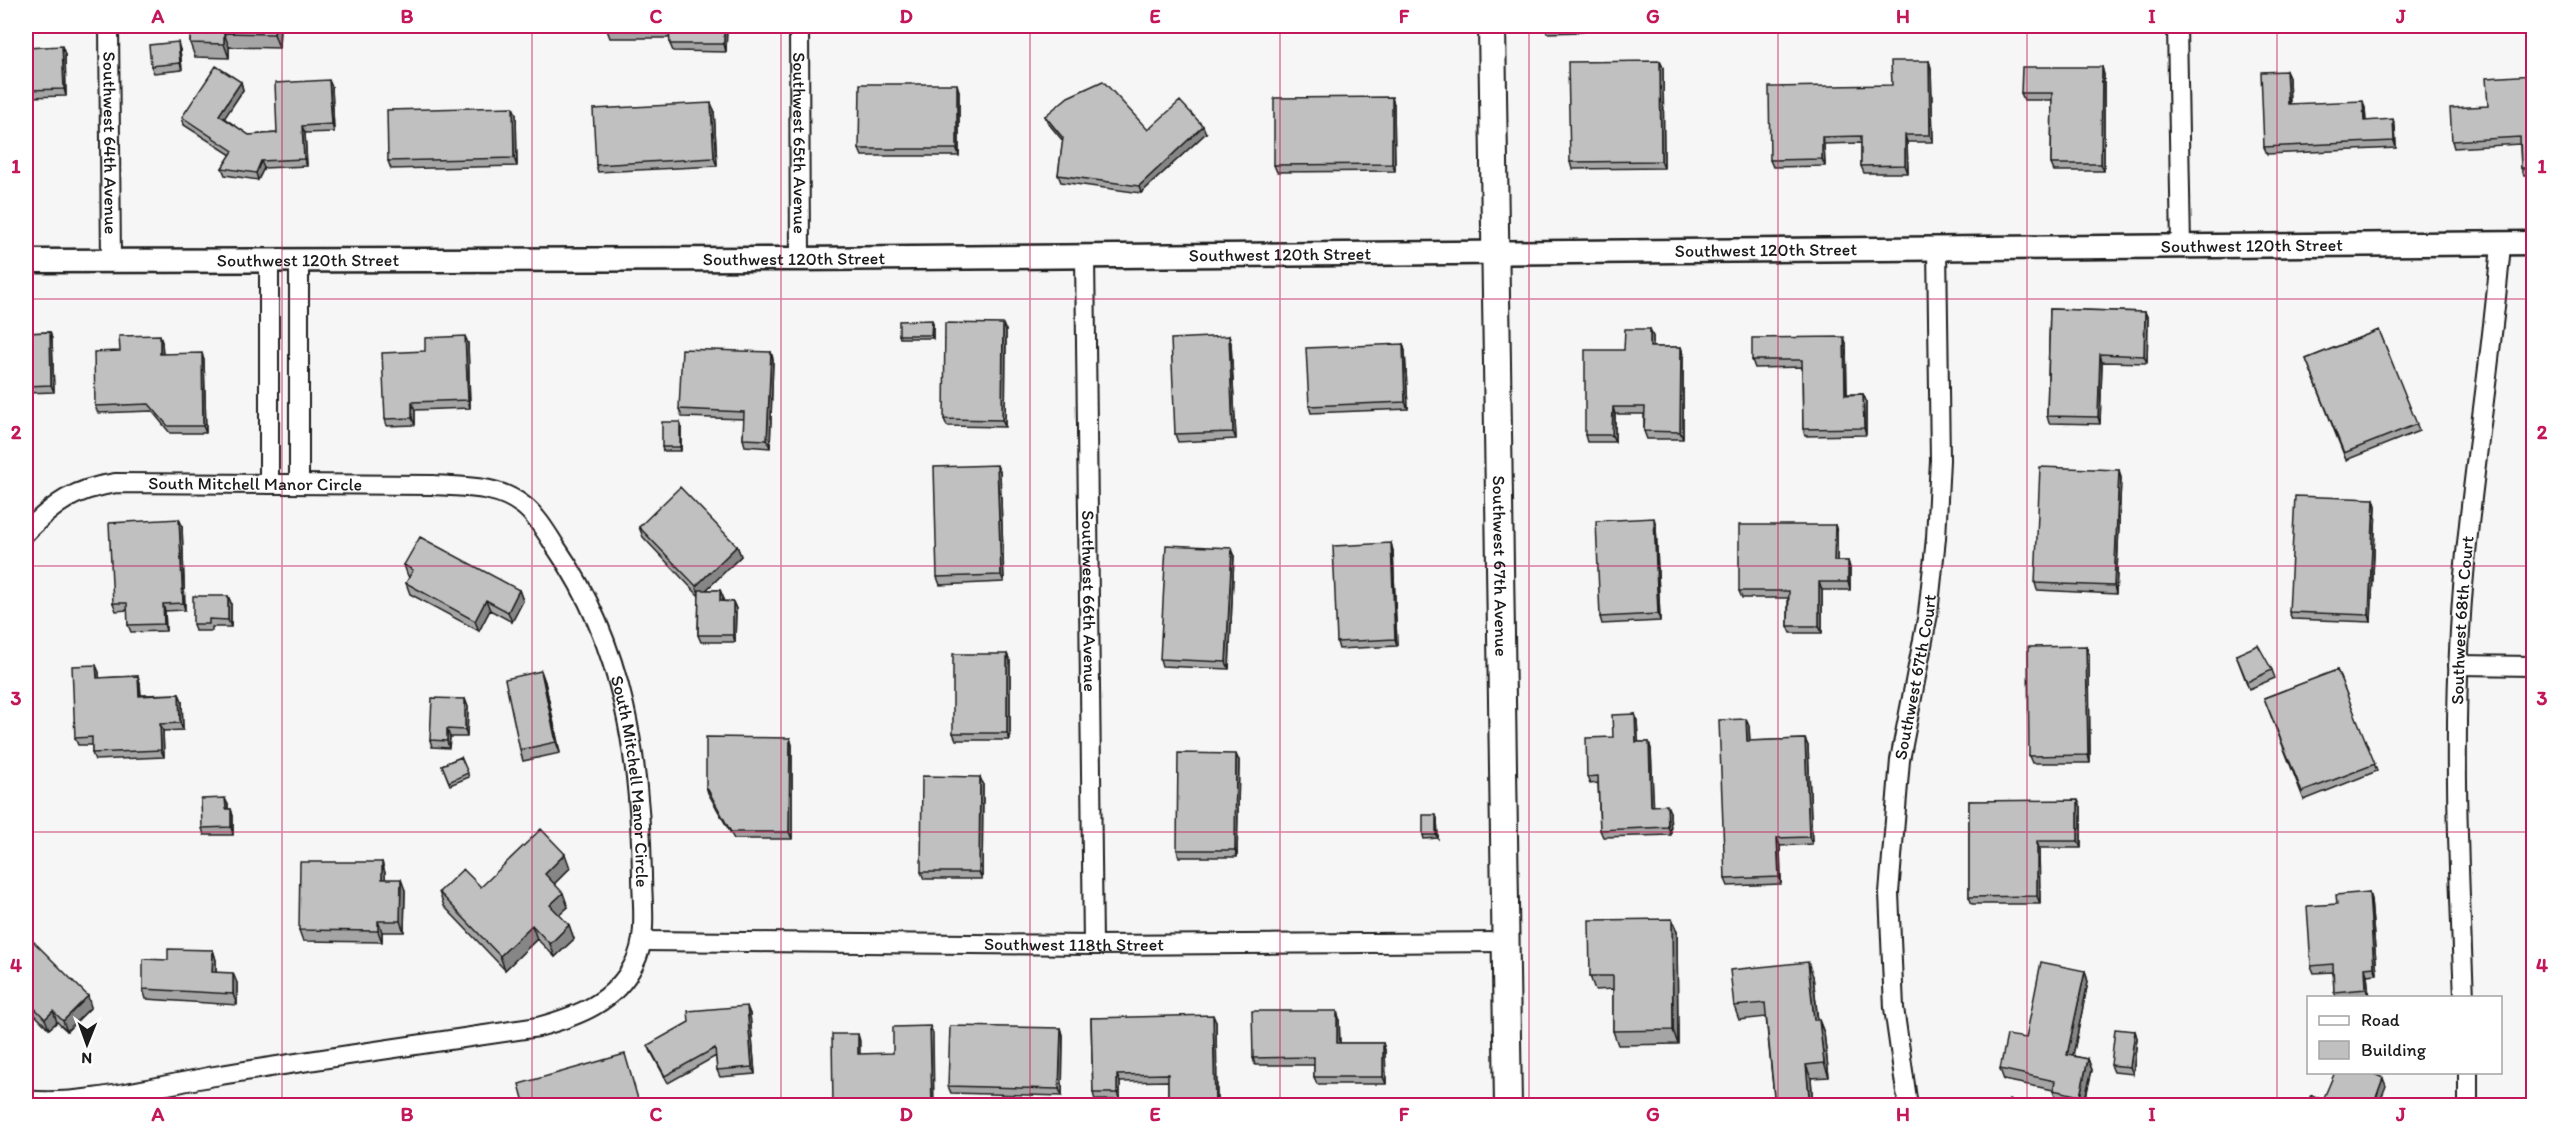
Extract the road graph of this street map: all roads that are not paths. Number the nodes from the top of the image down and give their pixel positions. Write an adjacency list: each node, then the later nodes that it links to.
1 (109, 26): 13 (street, Southwest 64th Avenue)
2 (799, 26): 11 (street, Southwest 65th Avenue)
3 (1492, 26): 9 (main road, Southwest 67th Avenue)
4 (2177, 26): 7 (street)
5 (2534, 243): 6 (street, Southwest 120th Street)
6 (2501, 244): 7 (street, Southwest 120th Street); 19 (street, Southwest 68th Court)
7 (2181, 247): 8 (street, Southwest 120th Street)
8 (1937, 249): 9 (street, Southwest 120th Street); 29 (street, Southwest 67th Court)
9 (1495, 253): 10 (street, Southwest 120th Street); 22 (main road, Southwest 67th Avenue)
10 (1085, 256): 11 (street, Southwest 120th Street); 23 (street, Southwest 66th Avenue)
11 (800, 259): 15 (street, Southwest 120th Street)
12 (26, 261): 13 (street, Southwest 120th Street)
13 (111, 261): 14 (street, Southwest 120th Street)
14 (269, 261): 15 (street, Southwest 120th Street); 16 (street)
15 (299, 262): 17 (street)
16 (269, 484): 17 (street, South Mitchell Manor Circle); 18 (street, South Mitchell Manor Circle)
17 (299, 484): 21 (street, South Mitchell Manor Circle)
18 (26, 532)
19 (2458, 665): 20 (street); 24 (street, Southwest 68th Court)
20 (2534, 666)
21 (642, 941): 23 (street, Southwest 118th Street); 26 (street, South Mitchell Manor Circle)
22 (1505, 942): 23 (street, Southwest 118th Street); 28 (main road, Southwest 67th Avenue)
23 (1094, 945)
24 (2464, 996)
25 (2468, 1074): 30 (street)
26 (124, 1099): 27 (street, South Mitchell Manor Circle)
27 (26, 1100)
28 (1508, 1106)
29 (1908, 1106)
30 (2468, 1106)

